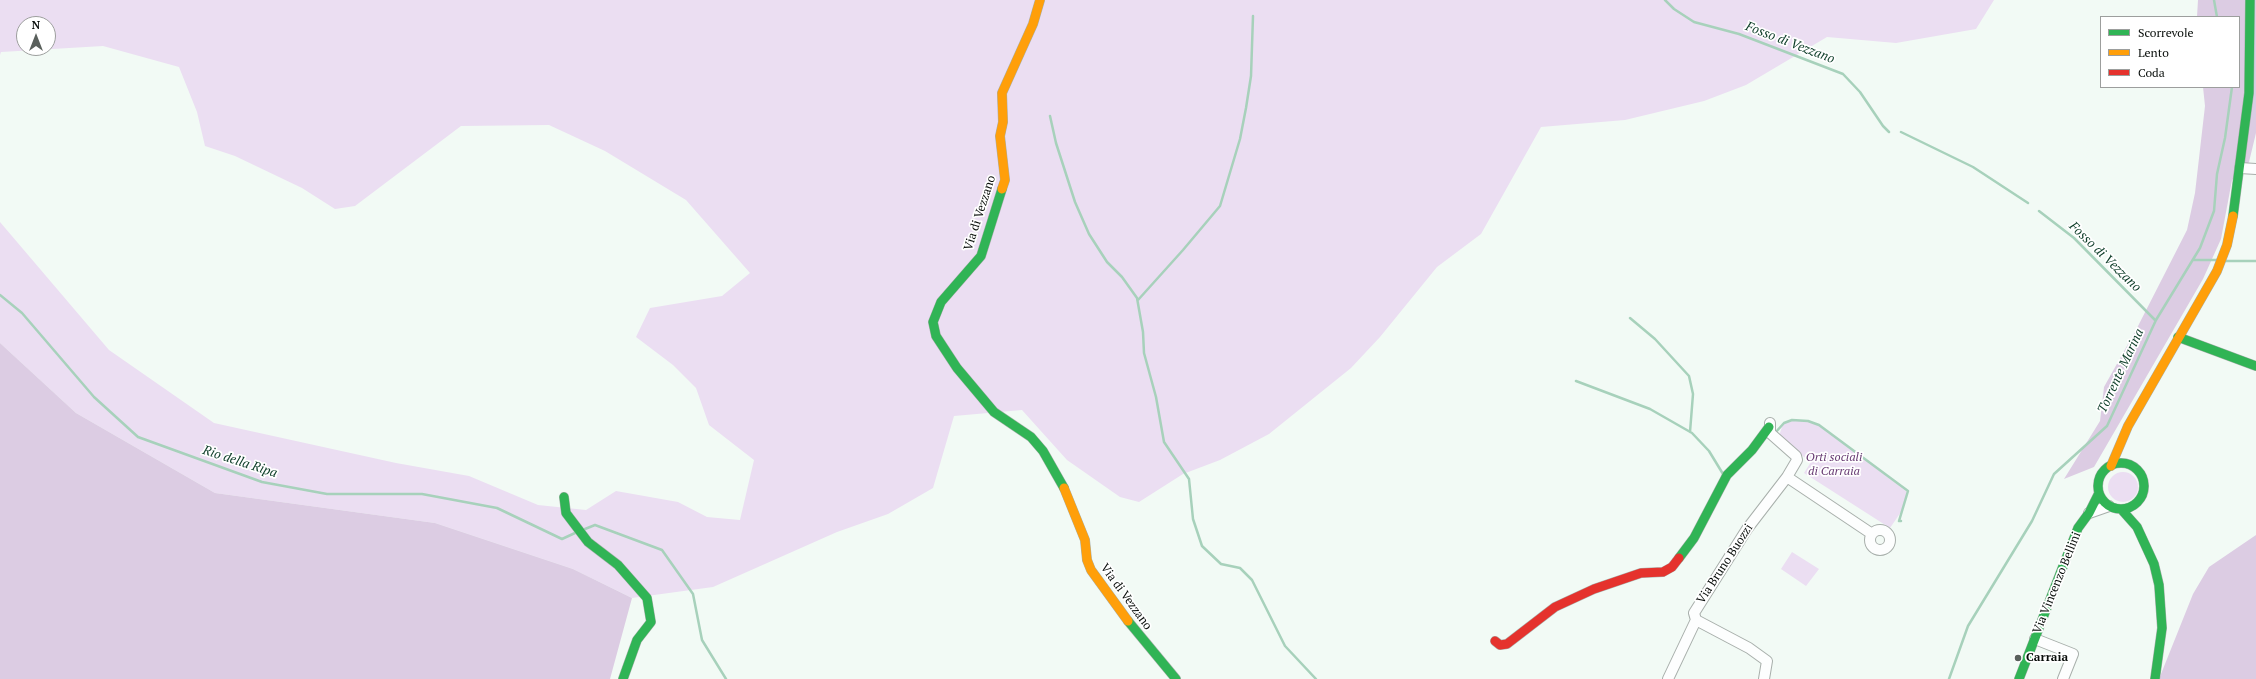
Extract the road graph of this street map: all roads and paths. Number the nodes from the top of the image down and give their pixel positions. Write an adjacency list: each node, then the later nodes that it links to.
1 (1040, 0): 25 (street, Via di Vezzano)
2 (2250, 0): 3 (street)
3 (2240, 168): 4 (street); 5 (street)
4 (2256, 169)
5 (2178, 337): 6 (street); 8 (street)
6 (2256, 366)
7 (1769, 425): 11 (street, Via Bruno Buozzi); 22 (street)
8 (2121, 444): 9 (street); 10 (street)
9 (2129, 465): 10 (street); 14 (street)
10 (2111, 466): 12 (street)
11 (1787, 477): 19 (street); 20 (street, Via Bruno Buozzi)
12 (2099, 493): 15 (street); 17 (street, Via Vincenzo Bellini)
13 (564, 497): 24 (street)
14 (2137, 504): 16 (street); 18 (street)
15 (2109, 506): 16 (street); 17 (street)
16 (2121, 510): 18 (street)
17 (2089, 513): 21 (street, Via Vincenzo Bellini)
18 (2137, 527): 29 (street)
19 (1872, 534)
20 (1696, 620): 26 (street, Via Bruno Buozzi); 27 (street)
21 (2035, 639): 23 (street, Via Vincenzo Bellini); 28 (street)
22 (1494, 641)
23 (2019, 678)
24 (623, 679)
25 (1176, 679)
26 (1668, 679)
27 (1764, 679)
28 (2063, 679)
29 (2155, 679)

